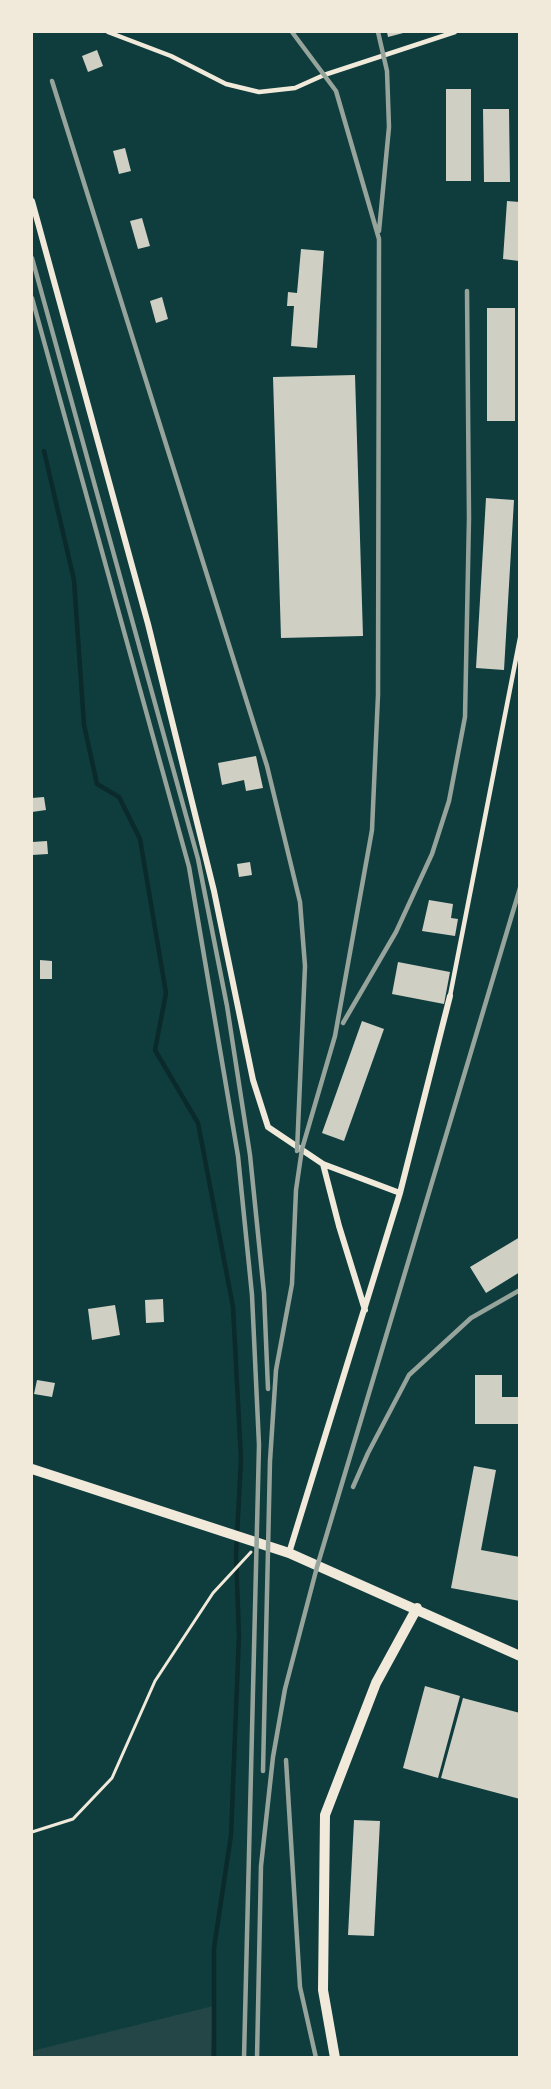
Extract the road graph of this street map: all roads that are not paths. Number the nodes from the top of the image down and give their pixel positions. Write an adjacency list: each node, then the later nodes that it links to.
1 (108, 32): 2 (lane)
2 (455, 32)
3 (32, 201): 6 (street)
4 (519, 638): 5 (lane)
5 (450, 996): 7 (street)
6 (323, 1164): 7 (street); 8 (street)
7 (400, 1193): 8 (street)
8 (365, 1310): 10 (street)
9 (32, 1469): 10 (street)
10 (289, 1553): 11 (street)
11 (417, 1608): 12 (street); 13 (street)
12 (519, 1656)
13 (335, 2058)

